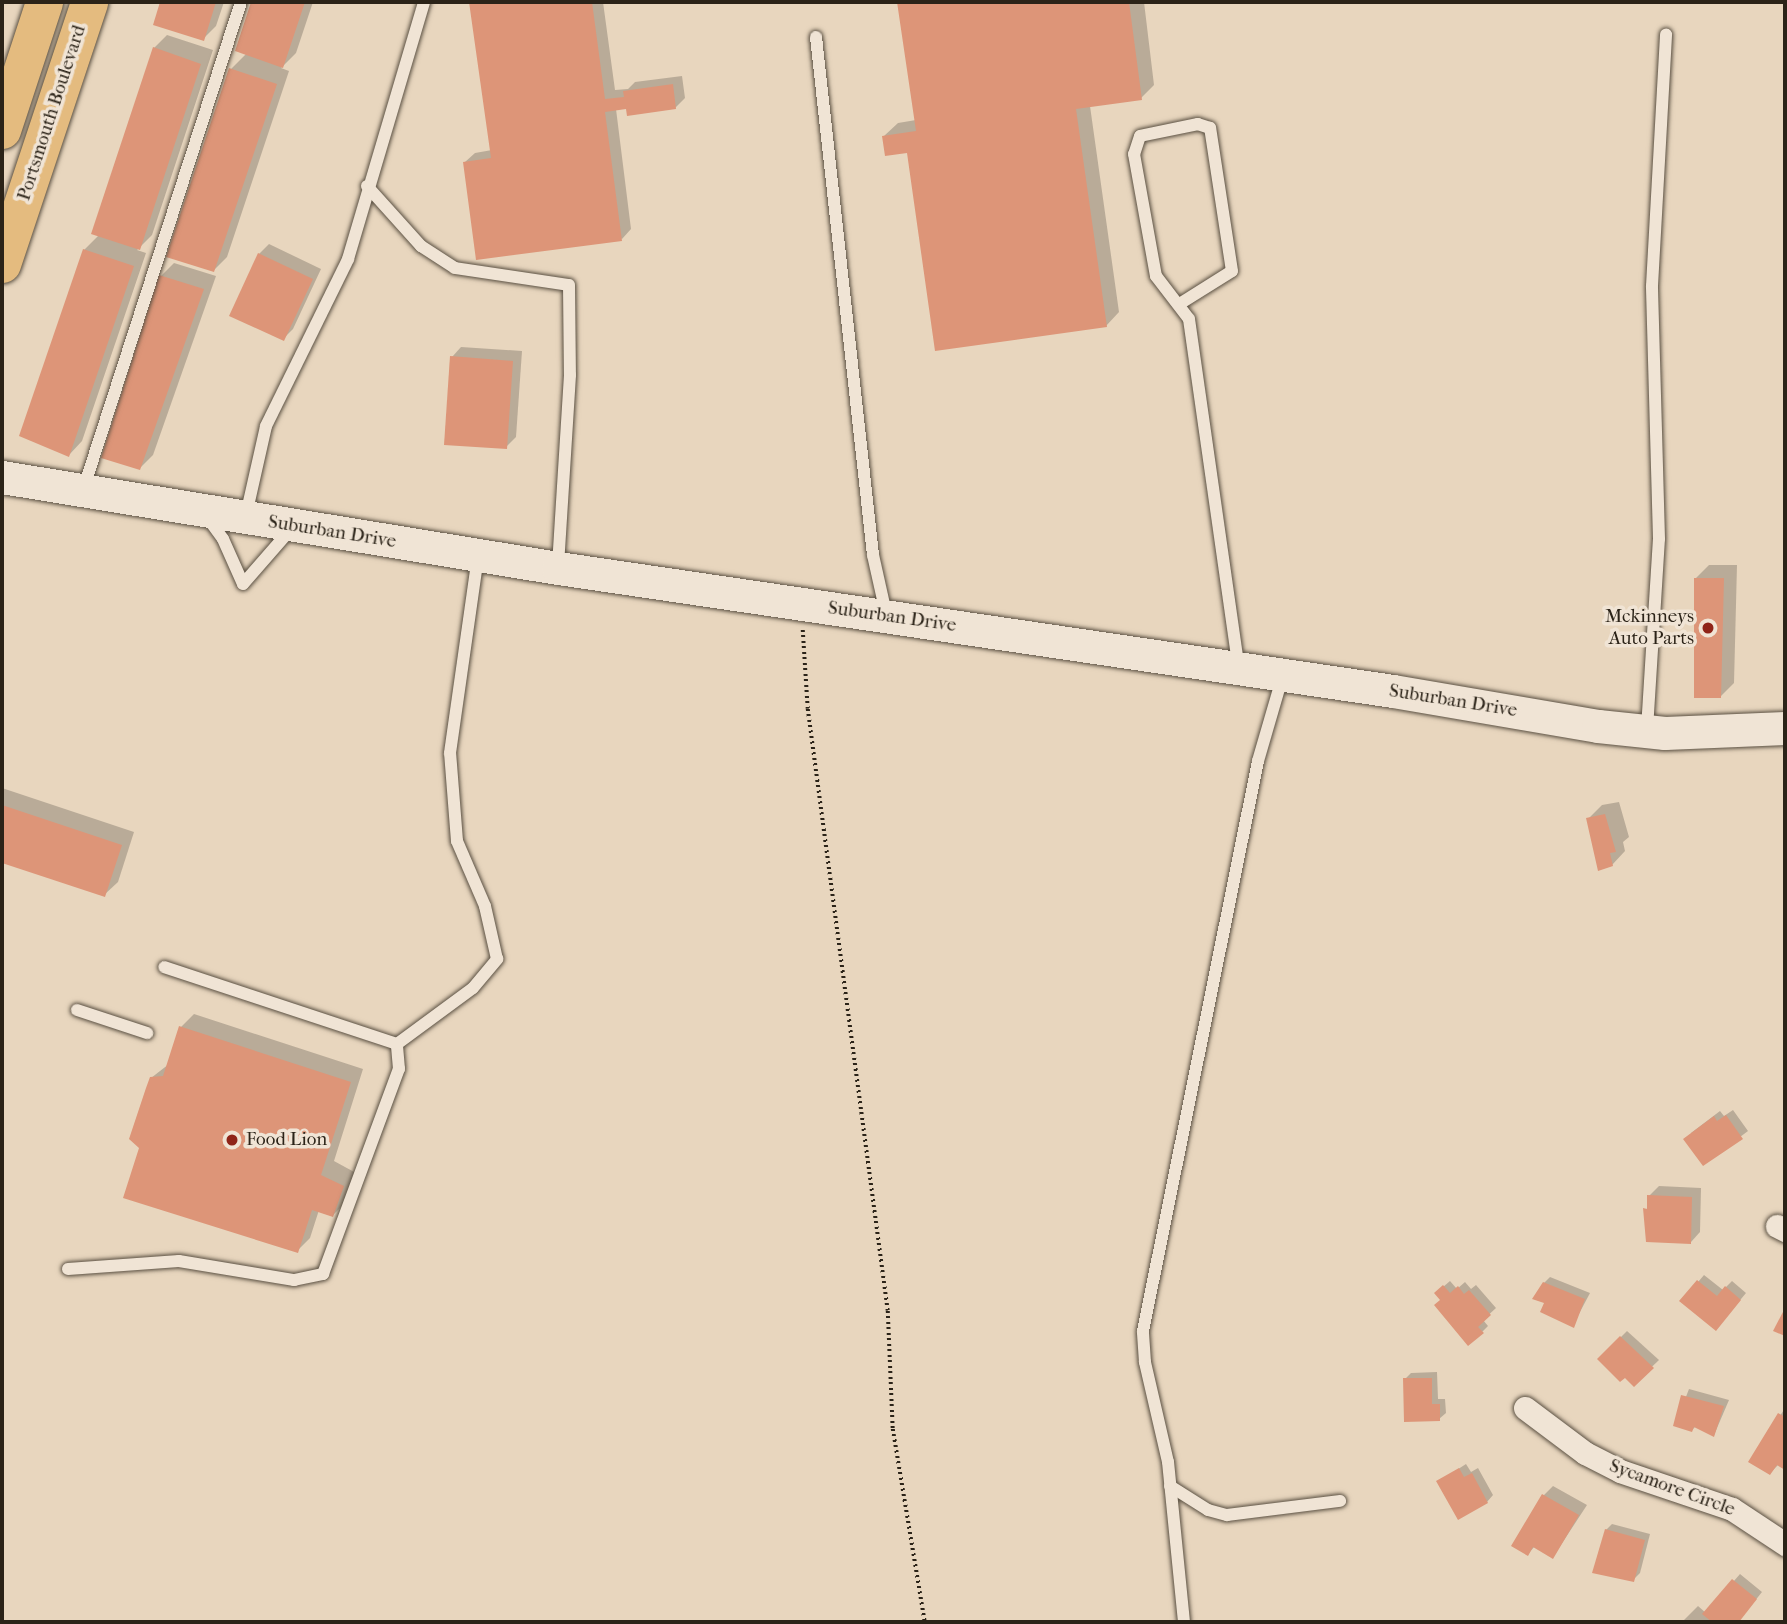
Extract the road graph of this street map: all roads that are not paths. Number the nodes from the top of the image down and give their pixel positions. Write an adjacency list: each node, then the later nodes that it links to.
1 (44, 2): 7 (main road)
2 (89, 2): 9 (main road, Portsmouth Boulevard)
3 (240, 2): 12 (lane)
4 (424, 2): 8 (lane)
5 (1666, 34): 22 (lane)
6 (816, 37): 18 (lane)
7 (2, 130)
8 (367, 186): 14 (lane); 17 (lane)
9 (2, 264)
10 (1181, 303): 10 (lane); 19 (lane)
11 (2, 477): 12 (main road, Suburban Drive)
12 (83, 491): 13 (main road, Suburban Drive)
13 (203, 511): 14 (main road, Suburban Drive); 15 (lane)
14 (246, 519): 15 (main road, Suburban Drive)
15 (294, 526): 16 (main road, Suburban Drive)
16 (478, 555): 17 (main road, Suburban Drive); 26 (lane)
17 (558, 568): 18 (main road, Suburban Drive)
18 (887, 616): 19 (main road, Suburban Drive)
19 (1239, 669): 20 (main road, Suburban Drive)
20 (1283, 675): 22 (main road, Suburban Drive); 29 (lane)
21 (1785, 727): 22 (main road, Suburban Drive)
22 (1647, 731)
23 (164, 967): 26 (lane)
24 (77, 1010): 25 (lane)
25 (147, 1033)
26 (397, 1044): 27 (lane)
27 (68, 1269)
28 (1525, 1408): 31 (street, Sycamore Circle)
29 (1170, 1486): 30 (lane); 32 (lane)
30 (1340, 1501)
31 (1785, 1544)
32 (1184, 1622)

